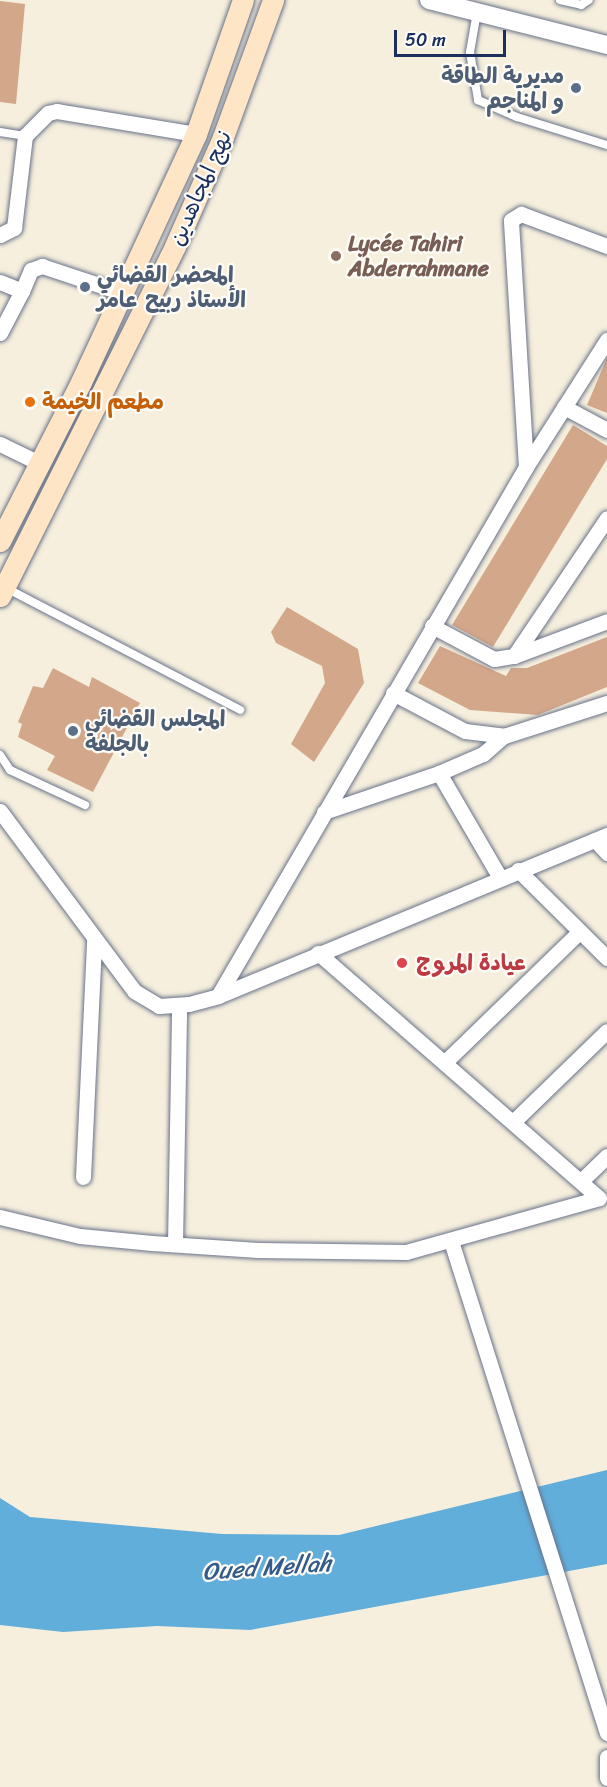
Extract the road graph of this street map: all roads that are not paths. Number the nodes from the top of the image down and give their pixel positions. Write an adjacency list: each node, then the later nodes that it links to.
1 (243, 0): 9 (main road, نهج المجاهدين)
2 (273, 0): 26 (main road, نهج المجاهدين)
3 (429, 0): 6 (street)
4 (560, 0): 5 (lane)
5 (589, 0)
6 (477, 12): 7 (street); 11 (lane)
7 (607, 45)
8 (0, 132): 10 (lane)
9 (196, 134): 10 (street); 16 (main road, نهج المجاهدين)
10 (25, 136): 12 (street)
11 (607, 145)
12 (0, 235)
13 (607, 246): 23 (street)
14 (0, 282): 15 (street)
15 (22, 291): 16 (street); 17 (street)
16 (123, 293): 22 (main road, نهج المجاهدين)
17 (0, 333)
18 (606, 345): 19 (street)
19 (564, 407): 20 (street); 23 (street)
20 (607, 430)
21 (0, 444): 22 (street)
22 (39, 463): 25 (main road, نهج المجاهدين)
23 (526, 467): 28 (street)
24 (607, 518): 29 (street)
25 (0, 541)
26 (2, 592): 32 (lane)
27 (607, 621): 29 (street)
28 (432, 626): 29 (street); 30 (street)
29 (514, 656)
30 (393, 693): 33 (street); 38 (street)
31 (607, 703): 33 (street)
32 (240, 710)
33 (504, 736): 35 (street)
34 (0, 755): 36 (lane)
35 (439, 773): 38 (street); 42 (street)
36 (85, 805)
37 (0, 811): 44 (street)
38 (324, 812): 47 (street)
39 (601, 837): 40 (street); 41 (street)
40 (607, 853)
41 (518, 870): 42 (street); 43 (street)
42 (500, 878): 45 (street)
43 (580, 931): 46 (street); 50 (street)
44 (94, 940): 48 (street); 53 (street)
45 (318, 953): 47 (street); 50 (street)
46 (607, 958)
47 (218, 996): 48 (street)
48 (179, 1005): 58 (street)
49 (607, 1031): 51 (street)
50 (445, 1062): 51 (street)
51 (514, 1122): 54 (street)
52 (607, 1156): 54 (street)
53 (83, 1177)
54 (581, 1181): 55 (street)
55 (604, 1200): 57 (street)
56 (0, 1217): 58 (street)
57 (451, 1240): 58 (street); 59 (street)
58 (174, 1244)
59 (607, 1733)
60 (607, 1757): 61 (street)
61 (607, 1778)

